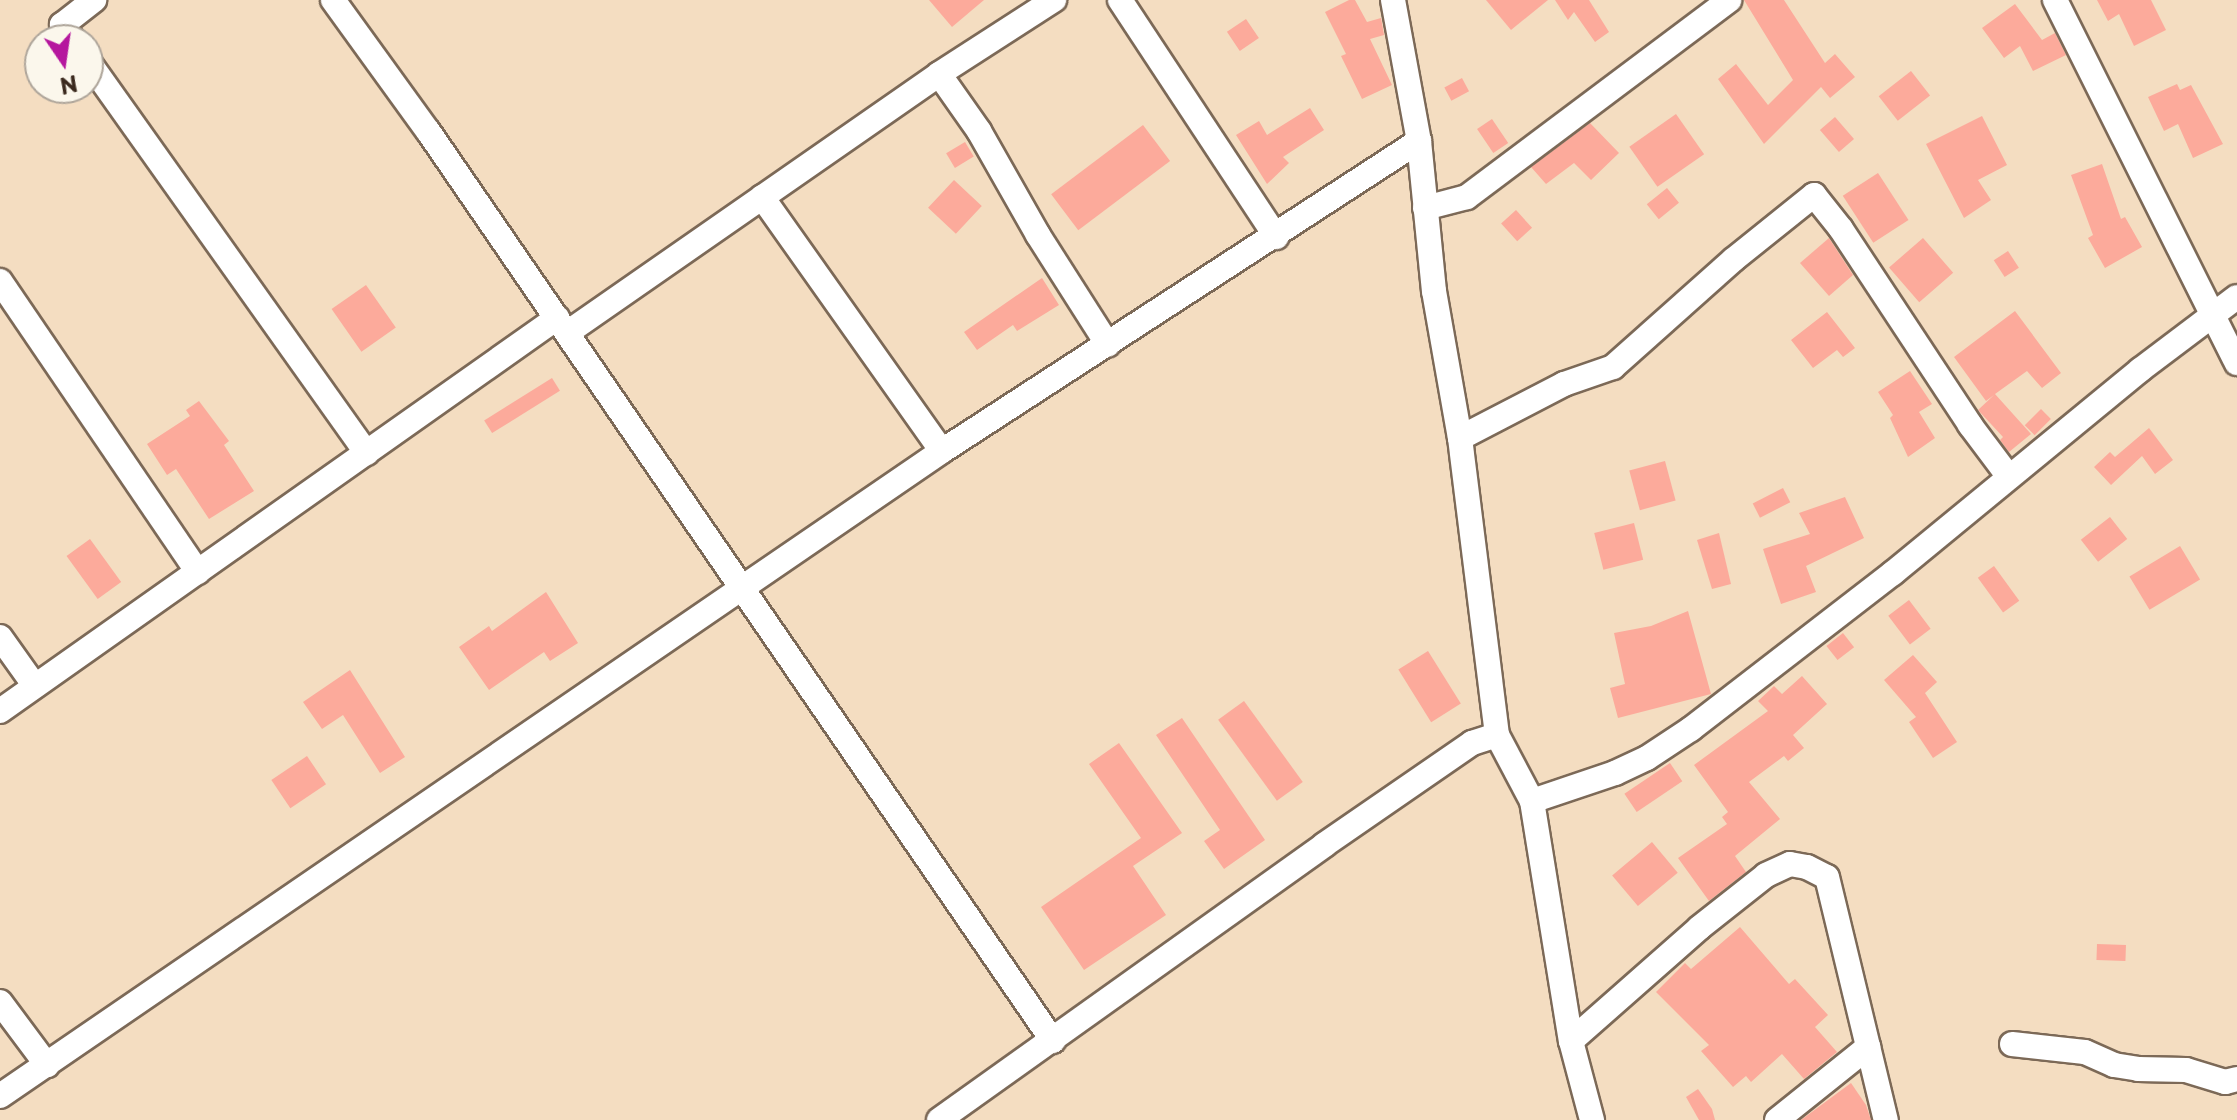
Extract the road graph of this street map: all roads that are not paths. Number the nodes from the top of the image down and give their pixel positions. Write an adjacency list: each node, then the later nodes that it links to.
1 (94, 0): 8 (street)
2 (333, 0): 18 (street)
3 (1054, 0): 9 (street)
4 (1120, 0): 14 (street)
5 (1393, 0): 11 (street)
6 (1729, 0): 13 (street)
7 (2055, 0): 17 (street)
8 (63, 24)
9 (939, 74): 12 (street); 19 (street)
10 (104, 83): 23 (street)
11 (1419, 141): 13 (street); 14 (street)
12 (762, 197): 18 (street); 22 (street)
13 (1425, 208): 21 (street)
14 (1276, 237): 19 (street)
15 (0, 281): 25 (street)
16 (2237, 297): 17 (street)
17 (2213, 318): 20 (street); 24 (street)
18 (562, 326): 23 (street); 26 (street)
19 (1108, 345): 22 (street)
20 (2237, 363)
21 (1460, 438): 24 (street); 30 (street)
22 (942, 451): 26 (street)
23 (367, 453): 25 (street)
24 (2009, 477): 31 (street)
25 (198, 572): 28 (street)
26 (742, 587): 33 (street); 37 (street)
27 (0, 637): 28 (street)
28 (35, 686): 29 (street)
29 (0, 711)
30 (1497, 735): 31 (street); 33 (street)
31 (1532, 801): 34 (street)
32 (0, 1002): 37 (street)
33 (1053, 1041): 40 (street)
34 (1571, 1041): 36 (street); 41 (street)
35 (2012, 1044): 38 (street)
36 (1868, 1047): 42 (street); 43 (street)
37 (47, 1065): 39 (street)
38 (2237, 1079)
39 (0, 1096)
40 (939, 1120)
41 (1592, 1120)
42 (1777, 1120)
43 (1886, 1120)

